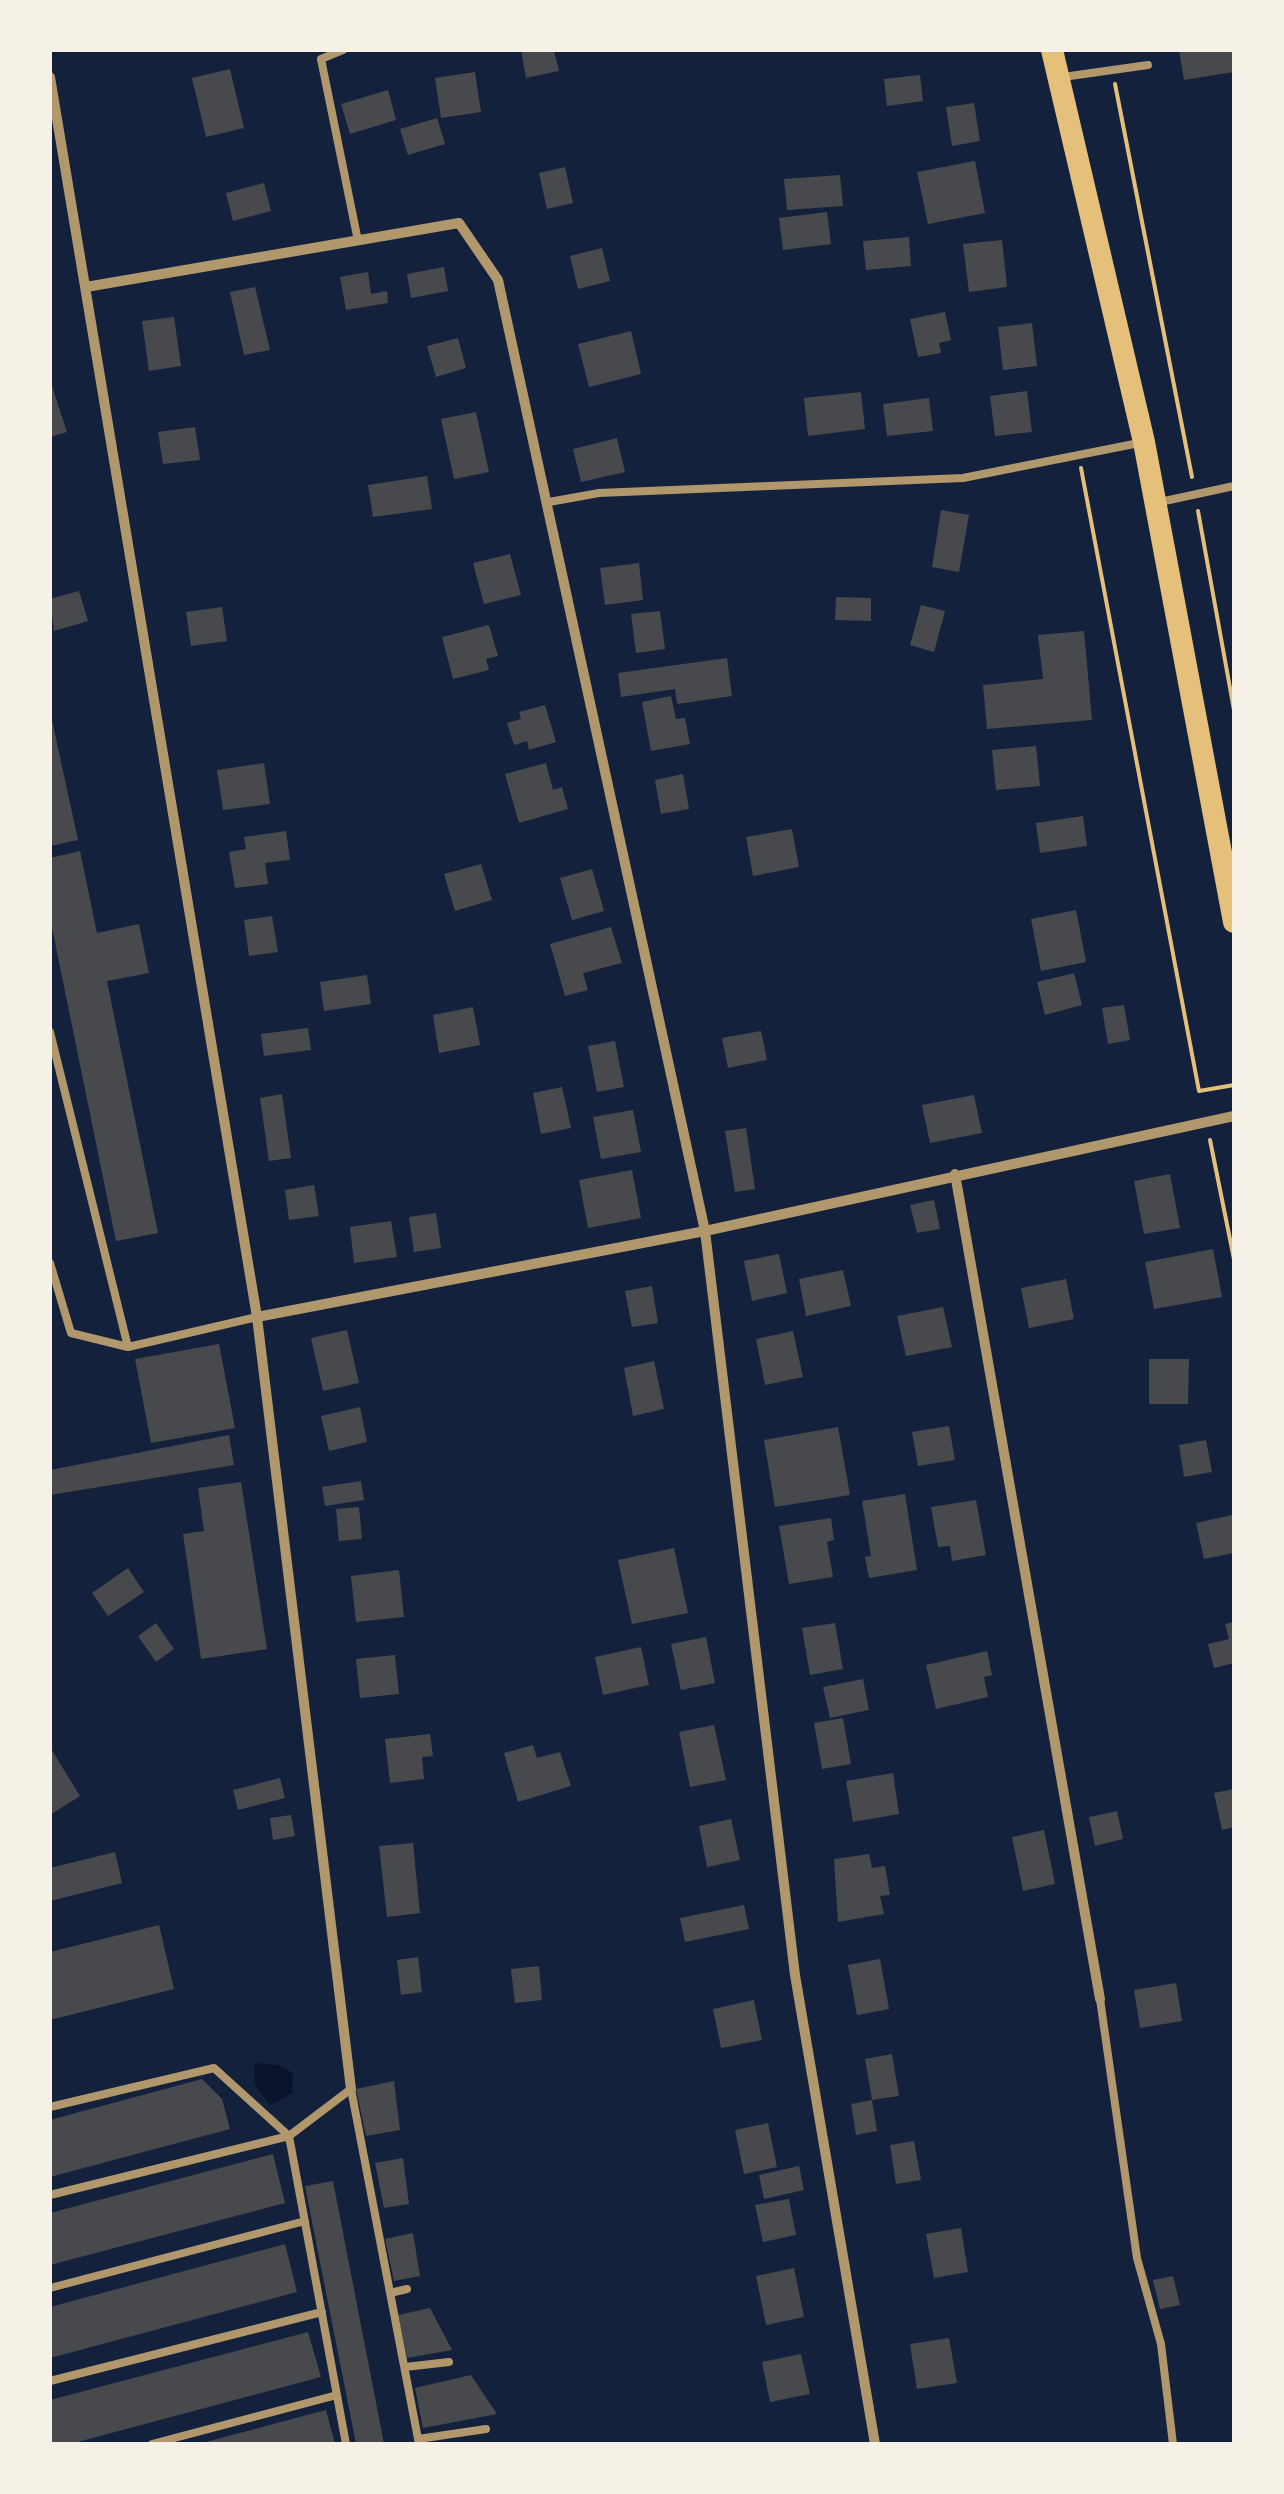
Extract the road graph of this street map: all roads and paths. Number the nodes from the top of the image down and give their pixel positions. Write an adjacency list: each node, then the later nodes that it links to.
1 (343, 50): 7 (lane)
2 (1052, 50): 6 (main road)
3 (1148, 64): 4 (lane)
4 (1112, 70): 6 (lane); 12 (path)
5 (50, 76): 8 (street)
6 (1058, 77): 9 (main road)
7 (358, 240): 8 (street); 13 (street)
8 (86, 287): 26 (street)
9 (1144, 442): 10 (lane); 14 (main road)
10 (1079, 457): 13 (lane); 19 (path)
11 (1234, 486): 12 (lane)
12 (1195, 494): 14 (lane); 15 (path)
13 (549, 502): 23 (street)
14 (1155, 503): 16 (main road)
15 (1234, 710)
16 (1234, 922)
17 (50, 1032): 27 (lane)
18 (1234, 1085): 19 (path)
19 (1199, 1092): 21 (path)
20 (1234, 1116): 21 (street)
21 (1206, 1122): 22 (street); 24 (path)
22 (955, 1174): 23 (street); 28 (street)
23 (705, 1231): 26 (street); 46 (street)
24 (1234, 1260)
25 (50, 1263): 27 (lane)
26 (256, 1317): 27 (lane); 29 (street)
27 (128, 1347)
28 (1100, 1999): 47 (lane)
29 (351, 2089): 31 (lane); 36 (lane)
30 (50, 2107): 31 (lane)
31 (289, 2136): 32 (lane); 33 (lane)
32 (50, 2194)
33 (305, 2221): 34 (lane); 37 (lane)
34 (50, 2288)
35 (407, 2289): 36 (lane)
36 (390, 2292): 39 (lane)
37 (322, 2312): 40 (lane); 41 (lane)
38 (448, 2362): 39 (lane)
39 (405, 2368): 43 (lane)
40 (50, 2381)
41 (337, 2395): 44 (lane); 45 (lane)
42 (486, 2428): 43 (lane)
43 (419, 2441)
44 (152, 2444)
45 (346, 2444)
46 (875, 2444)
47 (1172, 2444)

